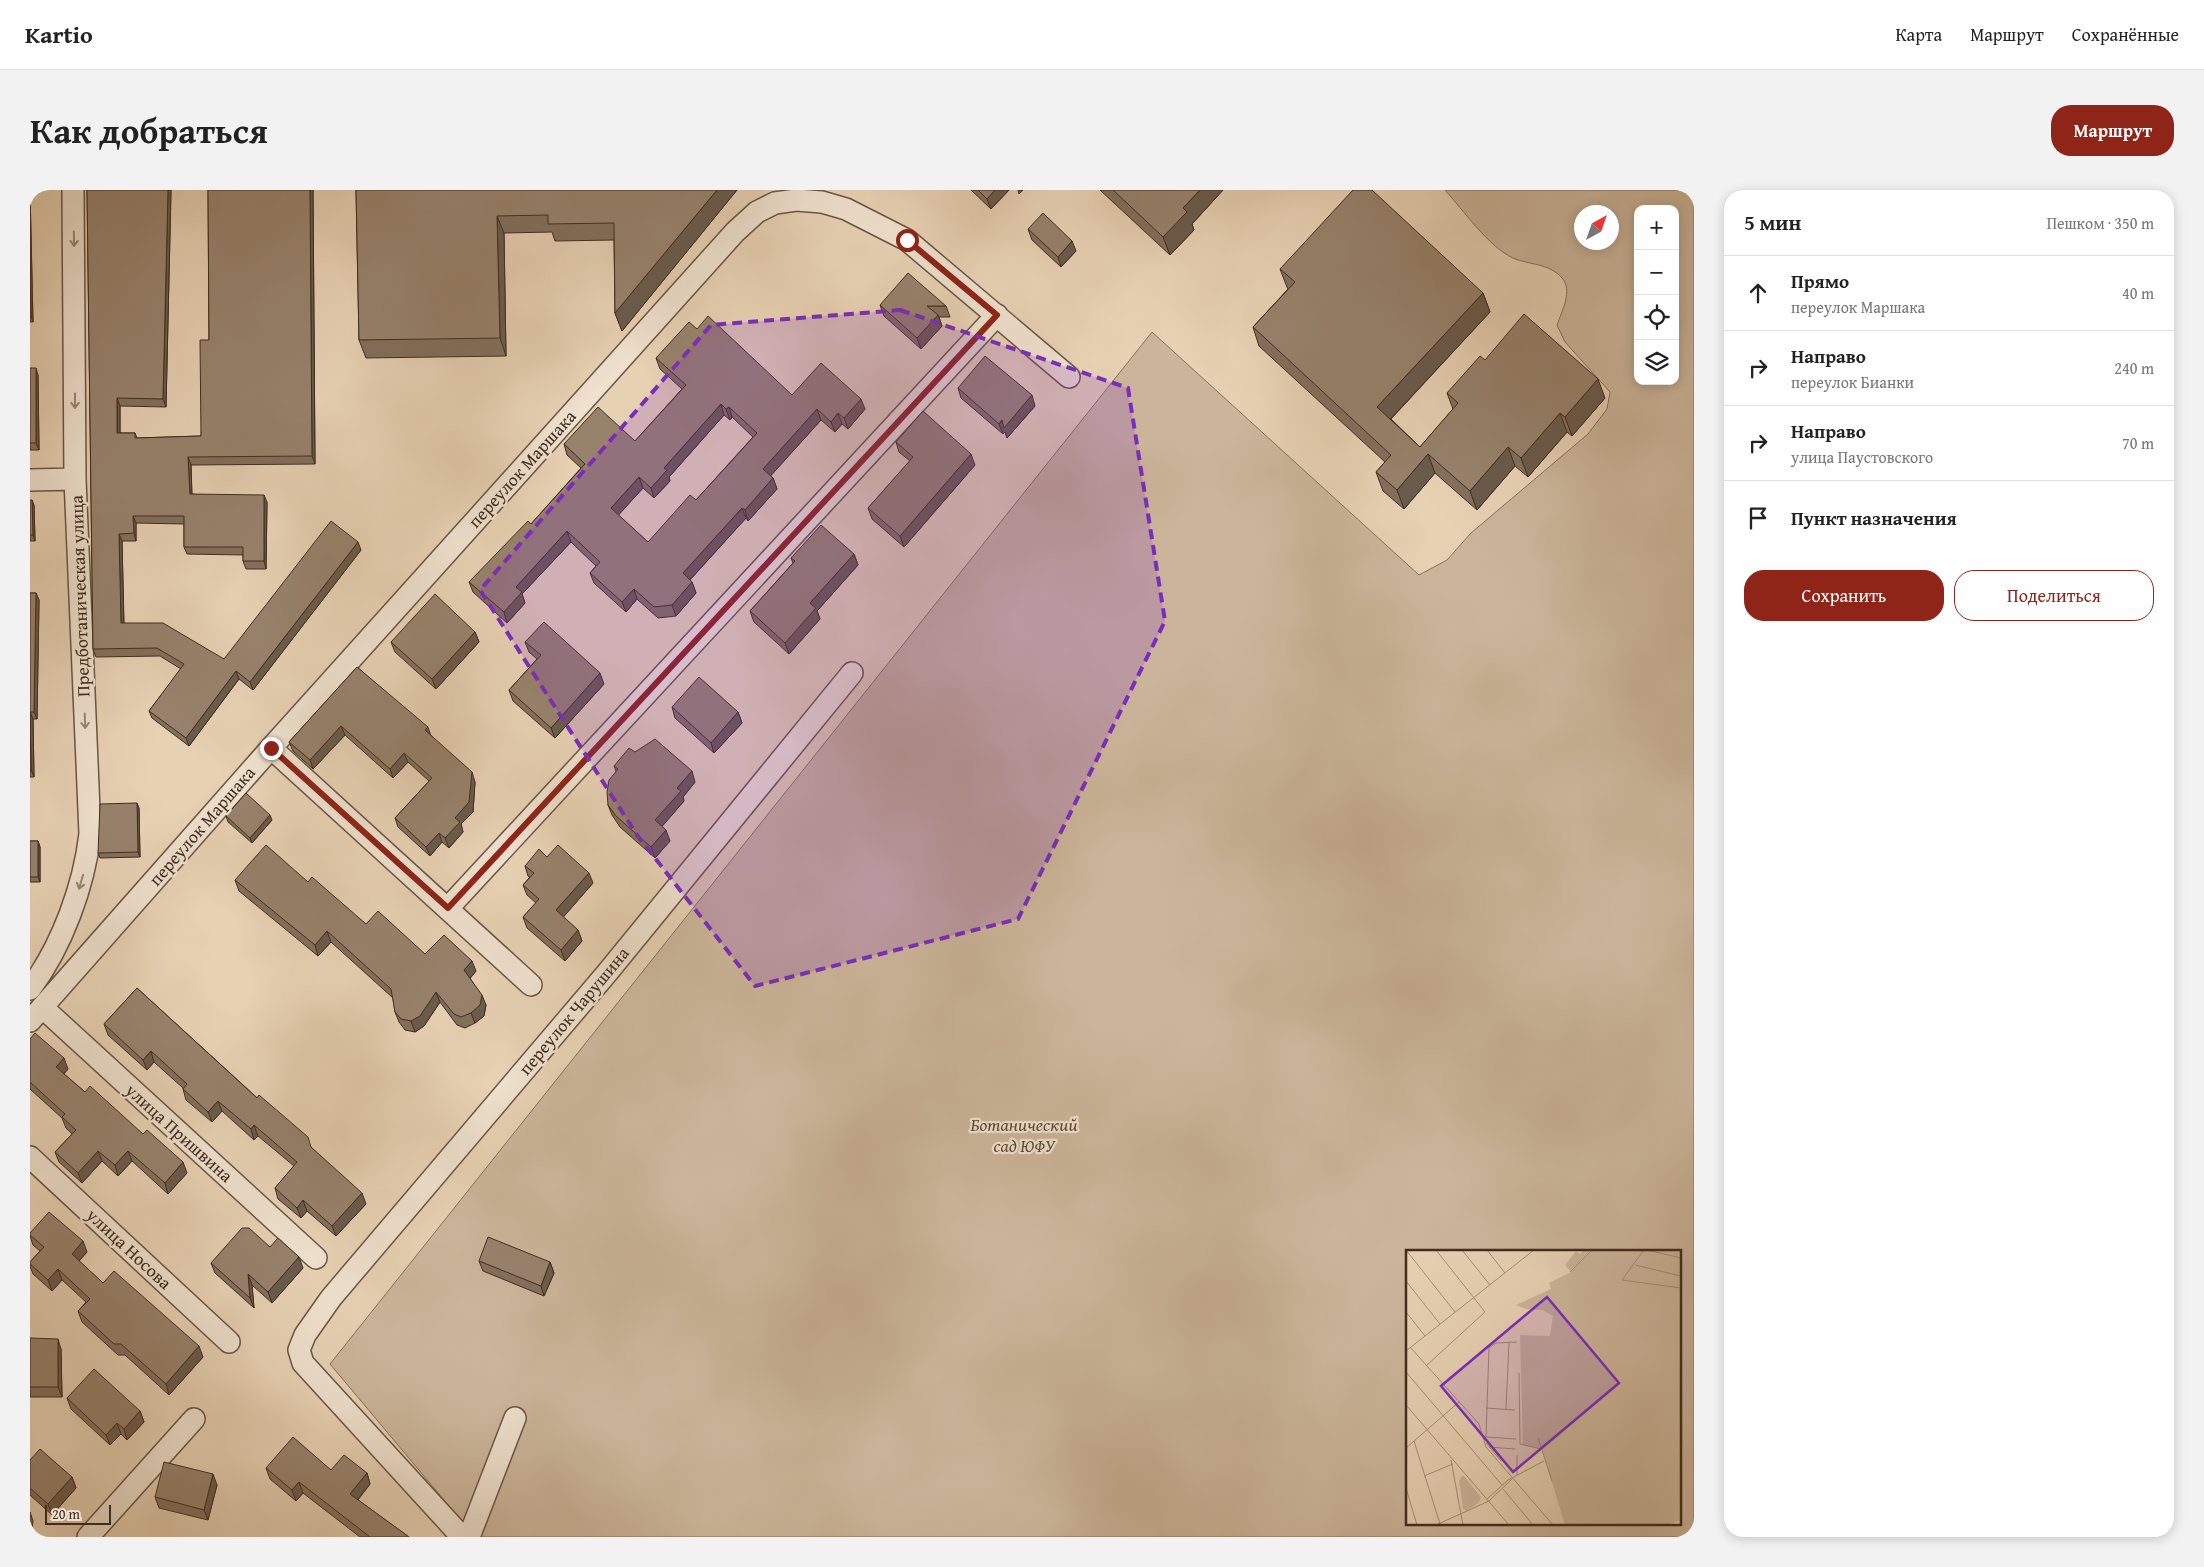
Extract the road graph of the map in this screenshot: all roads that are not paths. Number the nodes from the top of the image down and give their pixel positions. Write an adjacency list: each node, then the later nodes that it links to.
1 (73, 190): 4 (street, Предботаническая улица, one-way to 4)
2 (997, 315): 3 (street, переулок Маршака); 7 (street, переулок Маршака); 8 (street)
3 (1069, 377)
4 (75, 479): 5 (street); 10 (street, Предботаническая улица, one-way to 10)
5 (30, 480)
6 (852, 673): 18 (street, переулок Чарушина)
7 (271, 748): 8 (street); 11 (street, переулок Маршака)
8 (448, 908): 9 (street)
9 (531, 984)
10 (30, 989)
11 (36, 1014): 13 (street, улица Пришвина)
12 (30, 1157): 14 (street, улица Носова)
13 (316, 1258)
14 (229, 1342)
15 (515, 1418): 19 (street)
16 (194, 1419): 17 (street)
17 (88, 1537)
18 (462, 1537)
19 (469, 1537)

